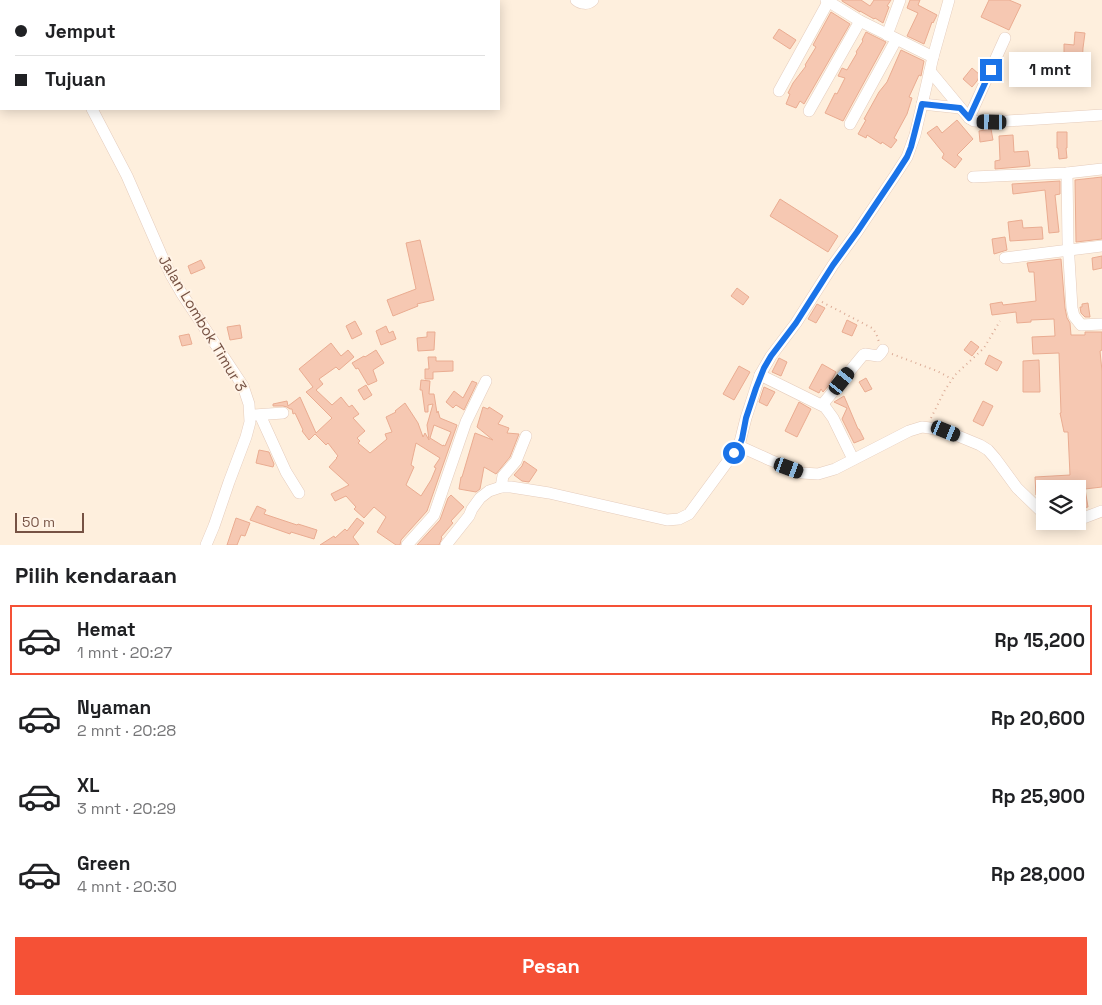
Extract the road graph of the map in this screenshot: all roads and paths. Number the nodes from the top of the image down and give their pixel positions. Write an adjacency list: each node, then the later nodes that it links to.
1 (576, 0): 2 (street)
2 (593, 0)
3 (900, 0): 7 (street)
4 (948, 0): 9 (street)
5 (827, 1): 6 (street); 11 (street)
6 (860, 21): 7 (street); 15 (street)
7 (892, 38): 9 (street); 18 (street)
8 (1006, 38): 17 (street)
9 (933, 57): 10 (street)
10 (930, 71): 12 (street); 13 (street)
11 (779, 91)
12 (922, 104): 13 (street); 28 (street)
13 (960, 108): 17 (street)
14 (93, 110): 32 (street, Jalan Lombok Timur 3)
15 (809, 112)
16 (1102, 115): 17 (street)
17 (969, 118)
18 (850, 124)
19 (1102, 169): 20 (street)
20 (1067, 173): 21 (street); 23 (street)
21 (973, 177)
22 (1102, 246): 23 (street)
23 (1068, 250): 24 (street); 26 (street)
24 (1005, 258)
25 (1000, 321): 33 (path)
26 (1102, 324)
27 (882, 350): 30 (street)
28 (760, 375): 30 (street); 35 (street)
29 (486, 381): 43 (street)
30 (822, 405): 36 (street)
31 (283, 413): 32 (street)
32 (255, 415): 38 (street); 42 (street, Jalan Lombok Timur 3)
33 (929, 428): 36 (street); 39 (street)
34 (526, 436): 37 (street)
35 (739, 446): 36 (street); 37 (street)
36 (853, 459)
37 (501, 487): 44 (street)
38 (299, 492)
39 (1036, 506)
40 (1102, 511): 41 (street)
41 (1086, 517)
42 (206, 545)
43 (407, 545)
44 (446, 545)

